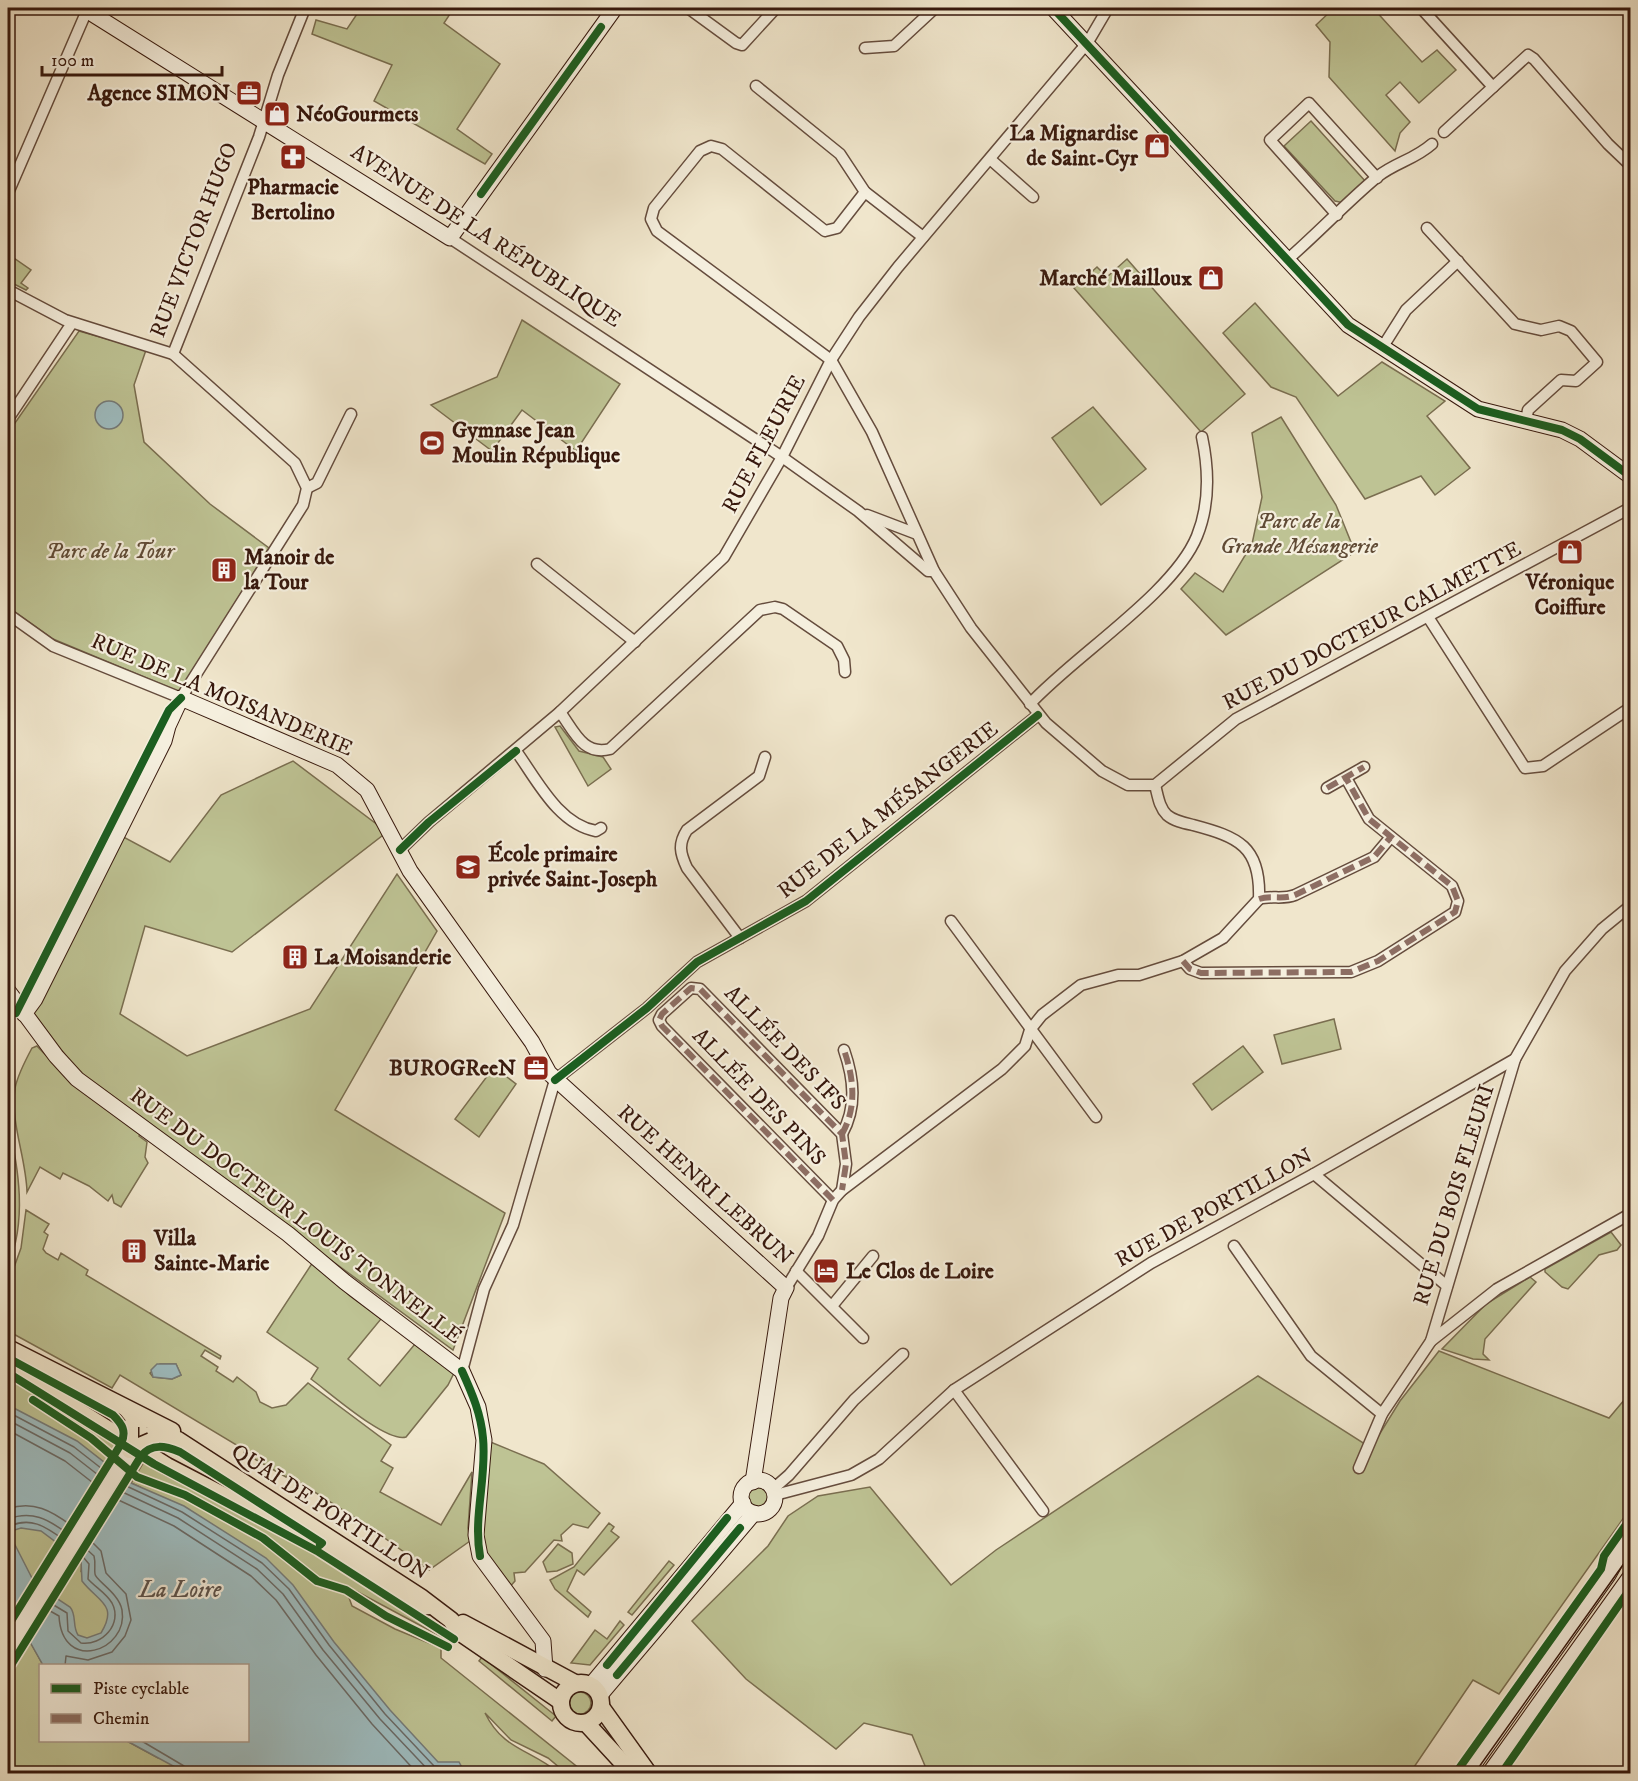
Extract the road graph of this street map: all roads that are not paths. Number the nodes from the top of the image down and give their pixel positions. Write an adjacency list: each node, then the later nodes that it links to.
1 (86, 8): 14 (street, AVENUE DE LA RÉPUBLIQUE); 19 (street)
2 (305, 8): 14 (street, RUE VICTOR HUGO)
3 (615, 8): 27 (street)
4 (688, 8): 9 (street)
5 (935, 8): 11 (street)
6 (1053, 8): 10 (street)
7 (1108, 8): 10 (street, RUE FLEURIE)
8 (1420, 8): 13 (street)
9 (774, 9)
10 (1088, 42): 17 (street, RUE FLEURIE); 28 (street)
11 (865, 48)
12 (756, 86): 21 (street)
13 (1493, 87): 15 (street); 18 (street)
14 (262, 120): 27 (street, AVENUE DE LA RÉPUBLIQUE); 33 (street, RUE VICTOR HUGO)
15 (1444, 132)
16 (1432, 144): 20 (street)
17 (990, 159): 23 (street); 26 (street, RUE FLEURIE)
18 (1630, 165)
19 (11, 174): 22 (street)
20 (1377, 178): 24 (street); 24 (street)
21 (865, 192): 26 (street); 34 (street)
22 (8, 193)
23 (1033, 197)
24 (1337, 215): 28 (street)
25 (1427, 228): 29 (street)
26 (923, 237): 34 (street, RUE FLEURIE)
27 (450, 238): 39 (street, AVENUE DE LA RÉPUBLIQUE)
28 (1287, 260): 32 (street)
29 (1458, 261): 32 (street); 37 (street)
30 (8, 290): 31 (street)
31 (72, 323): 33 (street); 36 (street)
32 (1382, 348): 37 (street)
33 (173, 354): 41 (street, RUE VICTOR HUGO)
34 (831, 360): 39 (street, RUE FLEURIE); 44 (street)
35 (351, 414): 41 (street)
36 (8, 419)
37 (1526, 421): 40 (street)
38 (1202, 437): 52 (street)
39 (782, 457): 43 (street, AVENUE DE LA RÉPUBLIQUE); 49 (street, RUE FLEURIE)
40 (1630, 476)
41 (307, 488): 51 (street)
42 (1630, 508): 48 (street, RUE DU DOCTEUR CALMETTE)
43 (858, 511): 44 (street, AVENUE DE LA RÉPUBLIQUE); 46 (street, AVENUE DE LA RÉPUBLIQUE)
44 (917, 534): 46 (street)
45 (537, 564): 49 (street)
46 (934, 571): 52 (street)
47 (8, 614): 51 (street, RUE DE LA MOISANDERIE)
48 (1428, 617): 53 (street); 60 (street, RUE DU DOCTEUR CALMETTE)
49 (635, 642): 54 (street, RUE FLEURIE)
50 (845, 672): 54 (street)
51 (181, 698): 64 (street, RUE DE LA MOISANDERIE); 71 (street)
52 (1030, 704): 55 (street)
53 (1630, 708)
54 (560, 712): 56 (street, RUE FLEURIE)
55 (1038, 715): 60 (street); 68 (street, RUE DE LA MÉSANGERIE)
56 (516, 751): 62 (street); 64 (street, RUE FLEURIE)
57 (765, 757): 68 (street)
58 (1364, 767): 59 (street)
59 (1346, 778): 61 (street); 63 (street)
60 (1155, 785): 65 (street)
61 (1327, 788)
62 (601, 828)
63 (1390, 838): 65 (street); 69 (street)
64 (400, 850): 76 (street, RUE DE LA MOISANDERIE)
65 (1259, 899): 69 (street)
66 (1630, 906): 75 (street)
67 (951, 921): 73 (street)
68 (740, 938): 76 (street, RUE DE LA MÉSANGERIE)
69 (1183, 961): 73 (street)
70 (8, 991): 71 (street, RUE DU DOCTEUR LOUIS TONNELLÉ)
71 (24, 1014): 95 (street, RUE DU DOCTEUR LOUIS TONNELLÉ)
72 (659, 1020): 78 (street, ALLÉE DES IFS); 81 (street, ALLÉE DES PINS)
73 (1030, 1030): 77 (street); 80 (street)
74 (844, 1050): 78 (street)
75 (1515, 1059): 79 (street, RUE DE PORTILLON); 86 (street, RUE DU BOIS FLEURI)
76 (555, 1080): 87 (street, RUE HENRI LEBRUN); 95 (street)
77 (1096, 1117)
78 (842, 1134): 80 (street, ALLÉE DES IFS)
79 (1314, 1174): 86 (street); 96 (street, RUE DE PORTILLON)
80 (842, 1190): 81 (street)
81 (833, 1200): 85 (street)
82 (1630, 1214): 90 (street)
83 (1234, 1246): 98 (street)
84 (873, 1256): 88 (street)
85 (796, 1271): 87 (street); 88 (street)
86 (1447, 1286): 90 (street, RUE DU BOIS FLEURI)
87 (786, 1288): 102 (street, RUE HENRI LEBRUN)
88 (832, 1306): 89 (street)
89 (863, 1338)
90 (1431, 1341): 98 (street)
91 (8, 1348): 97 (main road)
92 (903, 1354): 103 (street)
93 (8, 1355): 99 (main road)
94 (8, 1367): 99 (main road)
95 (462, 1371): 111 (street, RUE DU DOCTEUR LOUIS TONNELLÉ)
96 (954, 1390): 103 (street, RUE DE PORTILLON); 105 (street)
97 (127, 1409): 99 (main road); 101 (main road)
98 (1382, 1414): 100 (street)
99 (140, 1442): 101 (main road, QUAI DE PORTILLON); 108 (main road); 110 (street)
100 (1359, 1468)
101 (226, 1469): 108 (main road, QUAI DE PORTILLON)
102 (753, 1482): 103 (street); 104 (street)
103 (774, 1492): 104 (street)
104 (748, 1508): 112 (street)
105 (1043, 1511)
106 (1630, 1536): 117 (street)
107 (1630, 1577): 118 (street)
108 (430, 1606): 109 (main road, QUAI DE PORTILLON)
109 (455, 1626): 111 (main road, QUAI DE PORTILLON); 113 (main road, QUAI DE PORTILLON)
110 (8, 1647)
111 (545, 1669): 112 (main road, QUAI DE PORTILLON)
112 (592, 1693): 113 (main road); 114 (main road); 116 (main road, QUAI DE PORTILLON)
113 (560, 1701): 114 (main road)
114 (586, 1723): 115 (main road)
115 (633, 1773)
116 (649, 1773)
117 (1467, 1773)
118 (1489, 1773)

